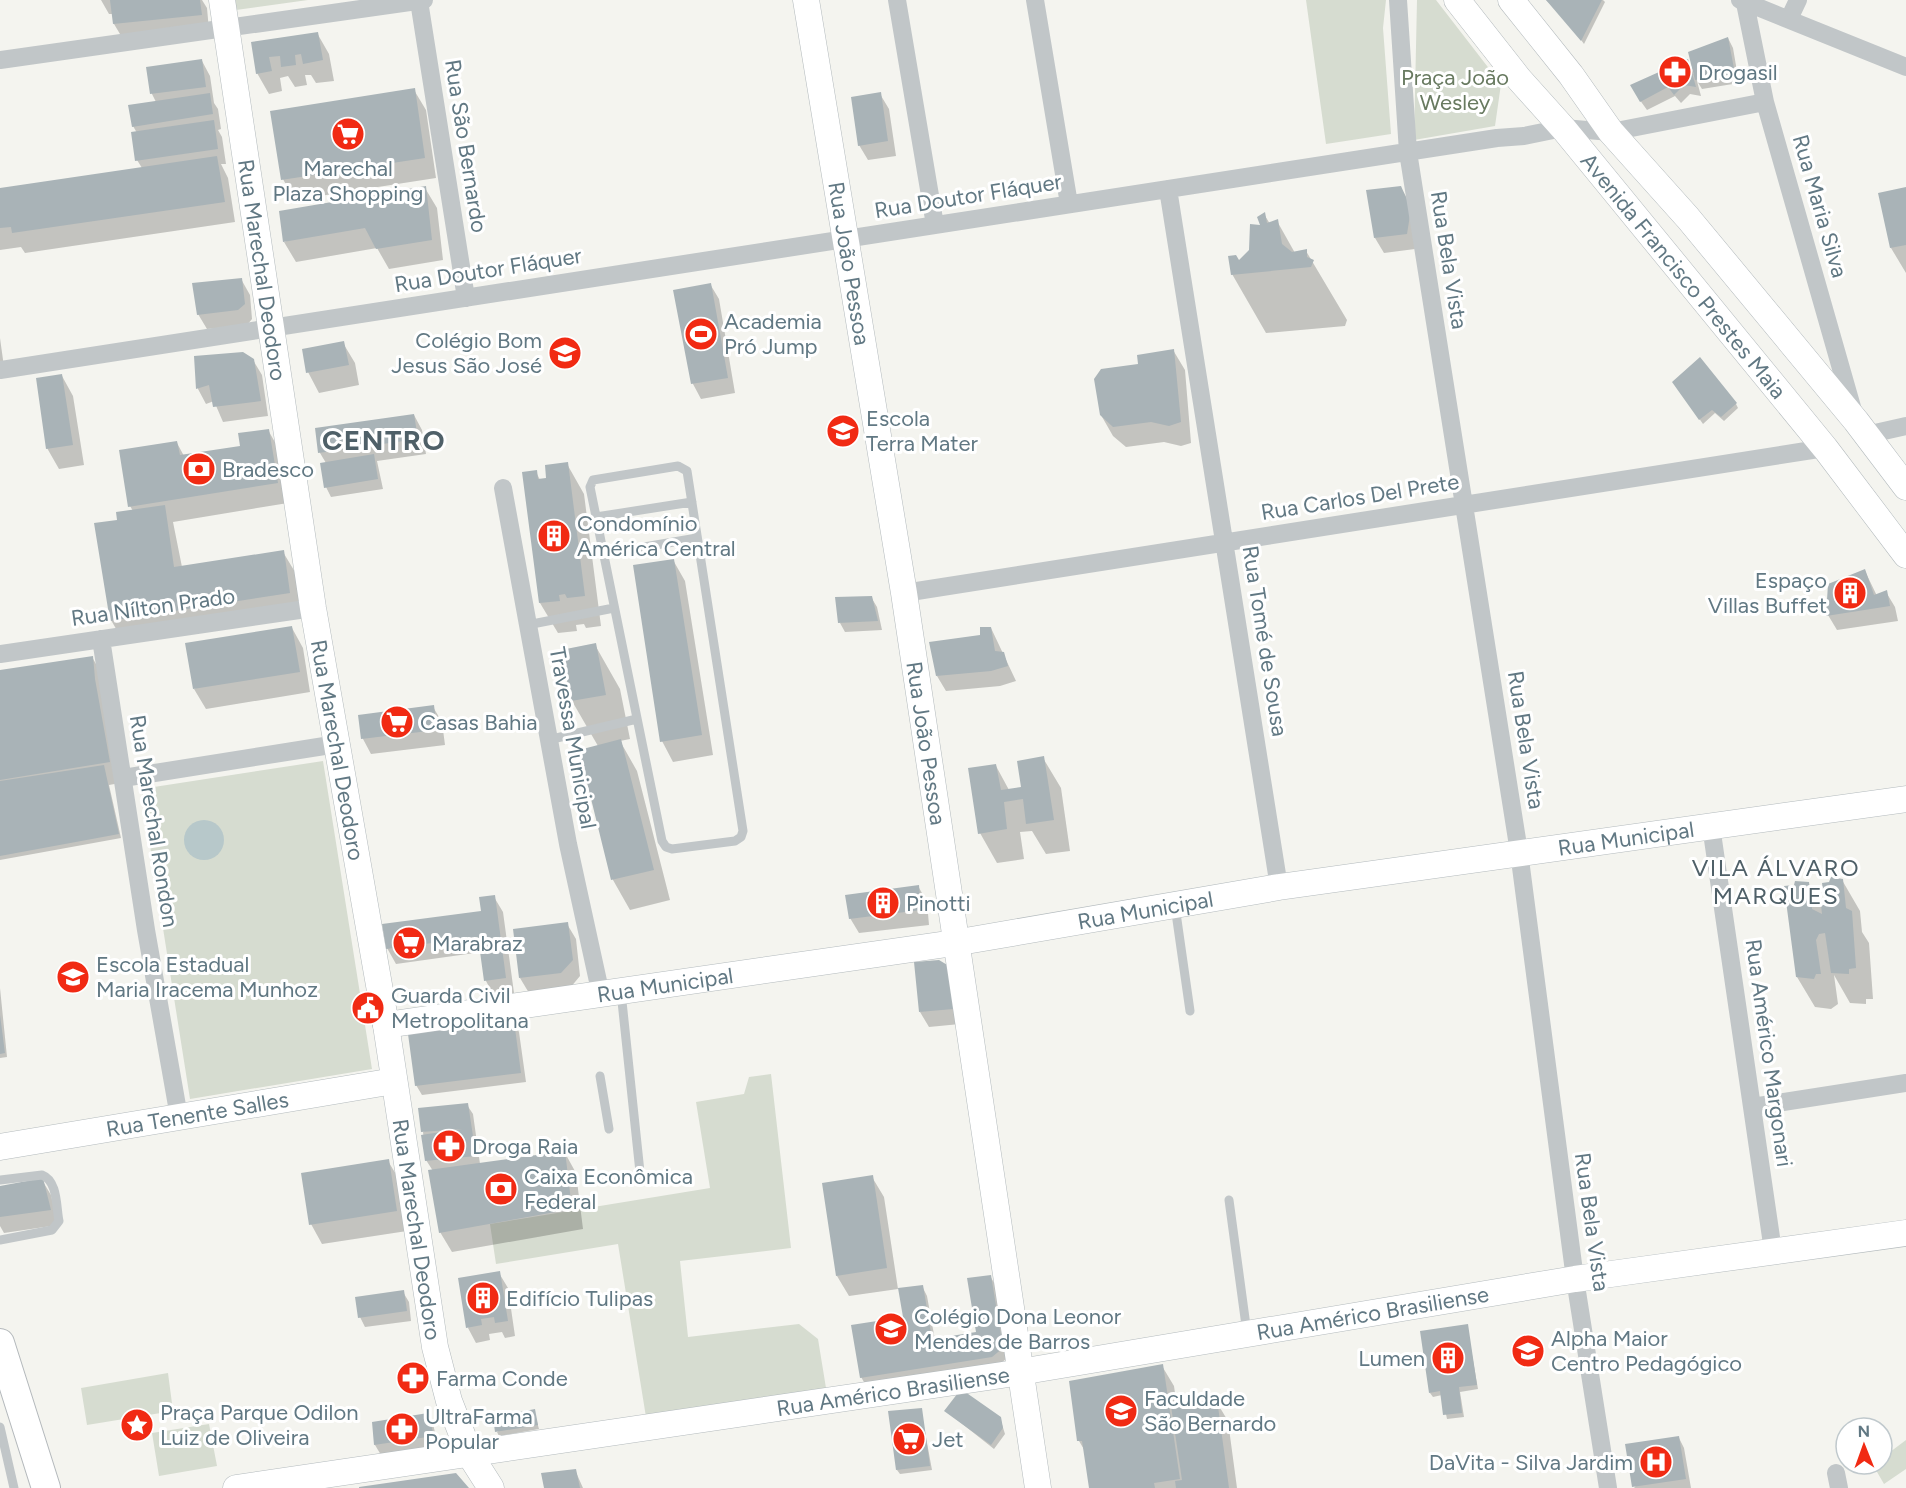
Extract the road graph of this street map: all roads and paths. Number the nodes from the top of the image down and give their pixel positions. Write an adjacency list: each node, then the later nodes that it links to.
1 (222, 0): 13 (street, Rua Marechal Deodoro)
2 (424, 0): 10 (street)
3 (806, 0): 23 (street, Rua João Pessoa)
4 (897, 0): 22 (street)
5 (1035, 0): 21 (street)
6 (1398, 0): 19 (street, Rua Bela Vista)
7 (1457, 0): 17 (street, Avenida Francisco Prestes Maia)
8 (1511, 0): 18 (street, Avenida Francisco Prestes Maia)
9 (1798, 0): 12 (street)
10 (419, 1): 13 (street); 24 (street, Rua São Bernardo)
11 (1742, 1): 12 (street); 16 (street, Rua Maria Silva)
12 (1789, 19): 15 (street)
13 (226, 29): 14 (street); 25 (street, Rua Marechal Deodoro)
14 (0, 60)
15 (1906, 67)
16 (1765, 102): 18 (street, Rua Doutor Fláquer); 28 (street, Rua Maria Silva)
17 (1563, 128): 18 (street, Rua Doutor Fláquer); 19 (street, Rua Doutor Fláquer); 29 (street, Avenida Francisco Prestes Maia)
18 (1611, 132): 28 (street, Avenida Francisco Prestes Maia)
19 (1407, 152): 20 (street, Rua Doutor Fláquer); 33 (street, Rua Bela Vista)
20 (1168, 189): 21 (street, Rua Doutor Fláquer); 36 (street, Rua Tomé de Sousa)
21 (1069, 204): 22 (street, Rua Doutor Fláquer)
22 (935, 225): 23 (street, Rua Doutor Fláquer)
23 (845, 239): 24 (street, Rua Doutor Fláquer); 39 (street, Rua João Pessoa)
24 (466, 298): 25 (street, Rua Doutor Fláquer)
25 (270, 328): 26 (street, Rua Doutor Fláquer); 40 (street, Rua Marechal Deodoro)
26 (0, 370)
27 (1906, 426): 28 (street)
28 (1861, 428): 31 (street, Avenida Francisco Prestes Maia)
29 (1825, 448): 33 (street, Rua Carlos Del Prete); 38 (street, Avenida Francisco Prestes Maia)
30 (503, 488): 42 (street, Travessa Municipal)
31 (1906, 488)
32 (692, 502): 34 (lane); 34 (lane); 35 (lane)
33 (1465, 505): 36 (street, Rua Carlos Del Prete); 51 (street, Rua Bela Vista)
34 (596, 517): 37 (lane)
35 (697, 538): 37 (lane); 45 (lane)
36 (1225, 543): 39 (street, Rua Carlos Del Prete); 52 (street, Rua Tomé de Sousa)
37 (603, 554): 41 (lane)
38 (1906, 555)
39 (904, 593): 54 (street, Rua João Pessoa)
40 (313, 608): 43 (street, Rua Nílton Prado); 47 (street, Rua Marechal Deodoro)
41 (614, 608): 42 (lane); 45 (lane)
42 (528, 625): 46 (street, Travessa Municipal)
43 (101, 639): 44 (street, Rua Nílton Prado); 48 (street, Rua Marechal Rondon)
44 (0, 654)
45 (638, 720): 46 (lane)
46 (548, 740): 55 (street, Travessa Municipal)
47 (337, 744): 48 (street); 57 (street, Rua Marechal Deodoro)
48 (123, 778): 62 (street, Rua Marechal Rondon)
49 (1906, 799): 50 (street, Rua Municipal)
50 (1711, 826): 51 (street, Rua Municipal); 61 (street, Rua Américo Margonari)
51 (1519, 852): 52 (street, Rua Municipal); 71 (street, Rua Bela Vista)
52 (1279, 887): 53 (street, Rua Municipal)
53 (1175, 904): 54 (street, Rua Municipal); 56 (lane)
54 (954, 943): 55 (street, Rua Municipal); 74 (street, Rua João Pessoa)
55 (611, 994): 57 (street, Rua Municipal); 65 (lane)
56 (1190, 1011)
57 (386, 1025): 59 (street, Rua Marechal Deodoro)
58 (600, 1076): 63 (lane)
59 (394, 1081): 62 (street, Rua Tenente Salles); 76 (street, Rua Marechal Deodoro)
60 (1906, 1083): 61 (street)
61 (1752, 1107): 70 (street, Rua Américo Margonari)
62 (179, 1117): 64 (street, Rua Tenente Salles)
63 (609, 1129)
64 (0, 1147)
65 (640, 1172)
66 (0, 1180): 69 (lane)
67 (1229, 1200): 72 (lane)
68 (1906, 1233): 70 (street, Rua Américo Brasiliense)
69 (0, 1240)
70 (1773, 1251): 71 (street, Rua Américo Brasiliense)
71 (1575, 1280): 72 (street, Rua Américo Brasiliense); 83 (street, Rua Bela Vista)
72 (1248, 1336): 74 (street, Rua Américo Brasiliense)
73 (0, 1343): 79 (main road)
74 (1021, 1372): 76 (street, Rua Américo Brasiliense); 82 (street, Rua João Pessoa)
75 (0, 1427): 78 (lane)
76 (470, 1455): 77 (street, Rua Américo Brasiliense); 81 (street, Rua Marechal Deodoro)
77 (305, 1483): 80 (street, Rua Américo Brasiliense)
78 (14, 1488)
79 (46, 1488)
80 (237, 1488)
81 (491, 1488)
82 (1038, 1488)
83 (1608, 1488)

